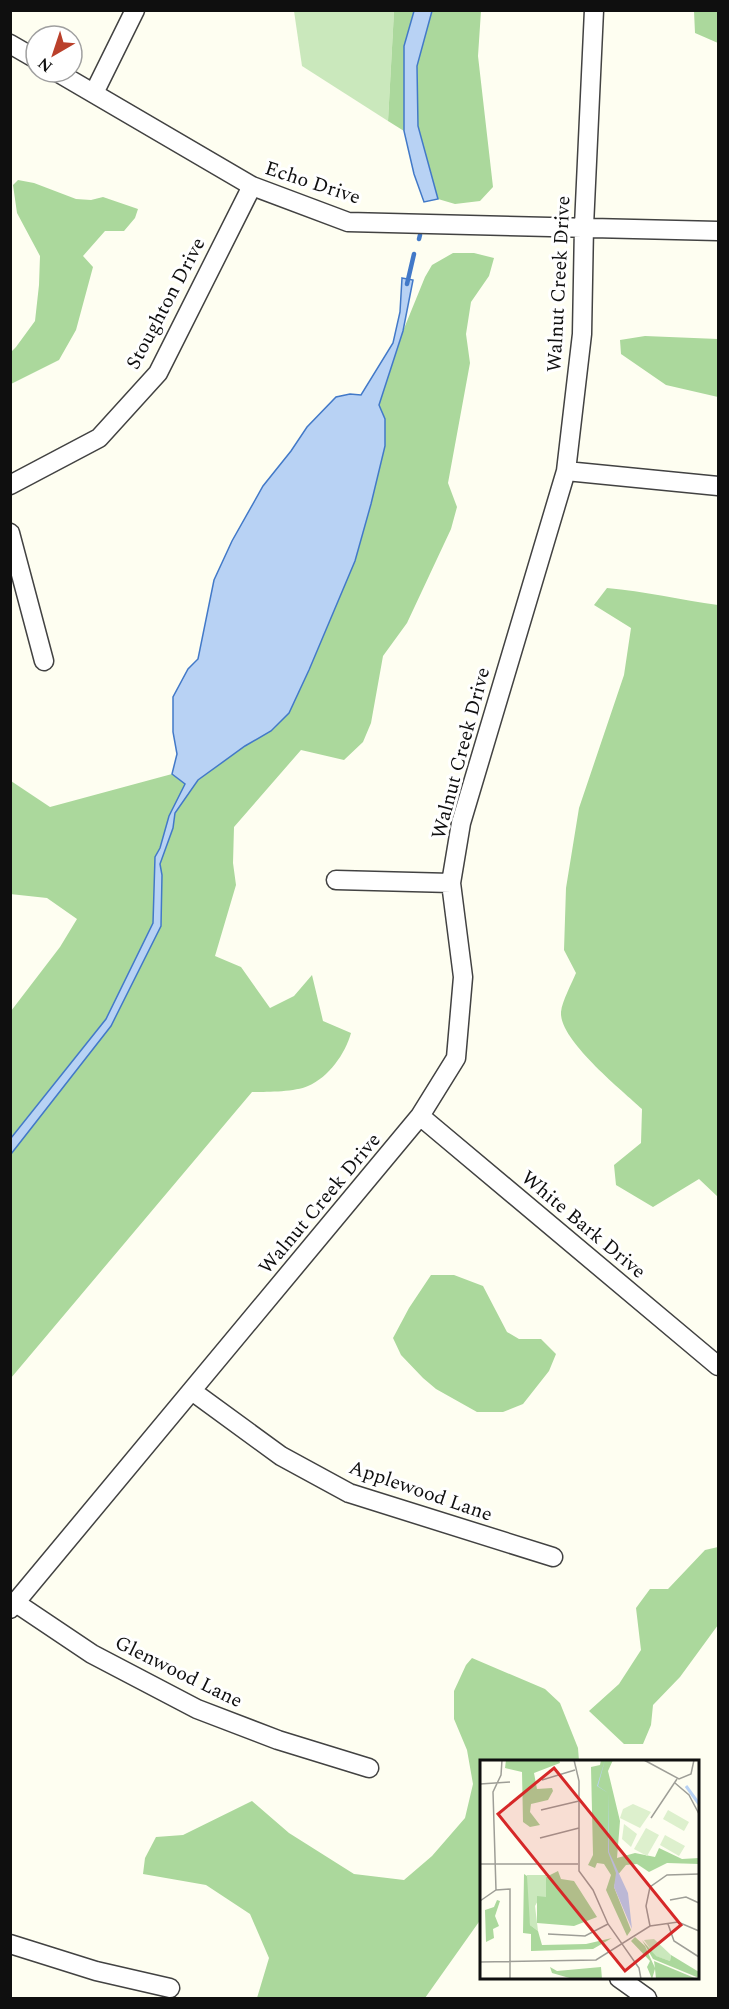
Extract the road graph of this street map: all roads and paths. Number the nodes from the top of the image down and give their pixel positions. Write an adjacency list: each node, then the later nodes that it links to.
1 (135, 10): 6 (street)
2 (594, 10): 8 (street, Walnut Creek Drive)
3 (10, 44): 4 (street)
4 (24, 52)
5 (78, 84): 6 (street, Echo Drive)
6 (94, 93): 7 (street, Echo Drive)
7 (252, 186): 8 (street, Echo Drive); 11 (street, Stoughton Drive)
8 (584, 226): 9 (street, Echo Drive); 10 (street, Walnut Creek Drive)
9 (718, 231)
10 (566, 471): 12 (street); 16 (street, Walnut Creek Drive)
11 (10, 484)
12 (718, 486)
13 (10, 533): 14 (street)
14 (44, 661)
15 (336, 880): 16 (street)
16 (451, 883): 17 (street, Walnut Creek Drive)
17 (420, 1116): 18 (street, White Bark Drive); 19 (street, Walnut Creek Drive)
18 (718, 1366)
19 (192, 1391): 20 (street, Applewood Lane); 21 (street, Walnut Creek Drive)
20 (553, 1557)
21 (13, 1606): 22 (street, Glenwood Lane)
22 (369, 1768)
23 (10, 1944): 25 (street)
24 (622, 1979): 26 (street)
25 (170, 1988)
26 (647, 1998)

